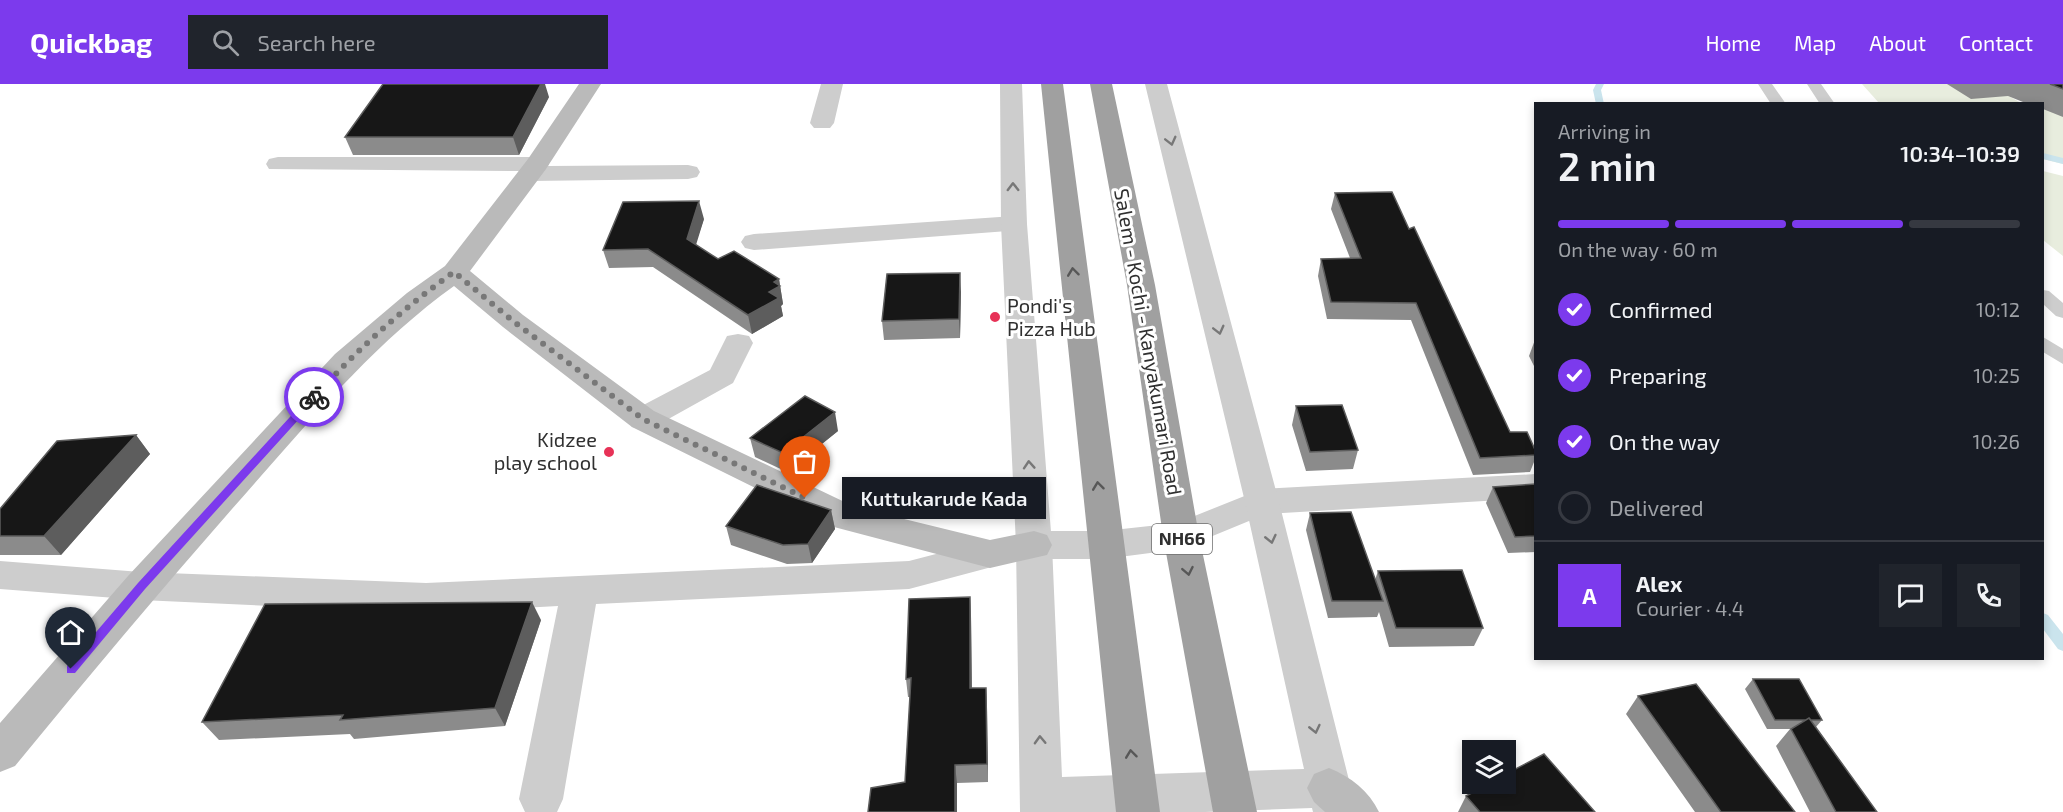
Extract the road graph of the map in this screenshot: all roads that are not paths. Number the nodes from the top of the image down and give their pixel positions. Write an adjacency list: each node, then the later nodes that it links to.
1 (590, 84): 13 (main road)
2 (832, 84): 11 (street)
3 (1011, 84): 15 (street, one-way to 3)
4 (1052, 84): 28 (highway, one-way to 4)
5 (1101, 84): 26 (highway, Salem - Kochi - Kanyakumari Road / NH66)
6 (1156, 84): 25 (street, one-way to 25)
7 (1765, 84): 9 (lane)
8 (1814, 84): 10 (lane)
9 (1778, 102)
10 (1827, 102)
11 (822, 123)
12 (278, 164): 13 (street)
13 (534, 169): 14 (street); 17 (main road)
14 (688, 172)
15 (1014, 224): 16 (street); 27 (street, one-way to 15)
16 (754, 242)
17 (454, 272): 23 (main road); 31 (main road)
18 (2044, 296): 19 (lane)
19 (2063, 312)
20 (738, 343): 23 (street)
21 (2044, 344): 22 (lane)
22 (2063, 358)
23 (643, 419): 29 (main road)
24 (1534, 486): 25 (street)
25 (1262, 502): 26 (street); 37 (street, one-way to 37)
26 (1181, 536): 28 (street); 35 (highway, Salem - Kochi - Kanyakumari Road / NH66, one-way to 35)
27 (1034, 544): 28 (street); 29 (main road); 38 (street, one-way to 27)
28 (1104, 544): 36 (highway, one-way to 28)
29 (990, 554): 32 (street)
30 (0, 575): 31 (street)
31 (141, 586): 32 (street); 33 (main road)
32 (580, 591): 34 (street)
33 (0, 753)
34 (541, 799)
35 (1233, 802): 36 (street); 37 (street)
36 (1137, 803): 38 (street)
37 (1340, 804)
38 (1042, 805)

